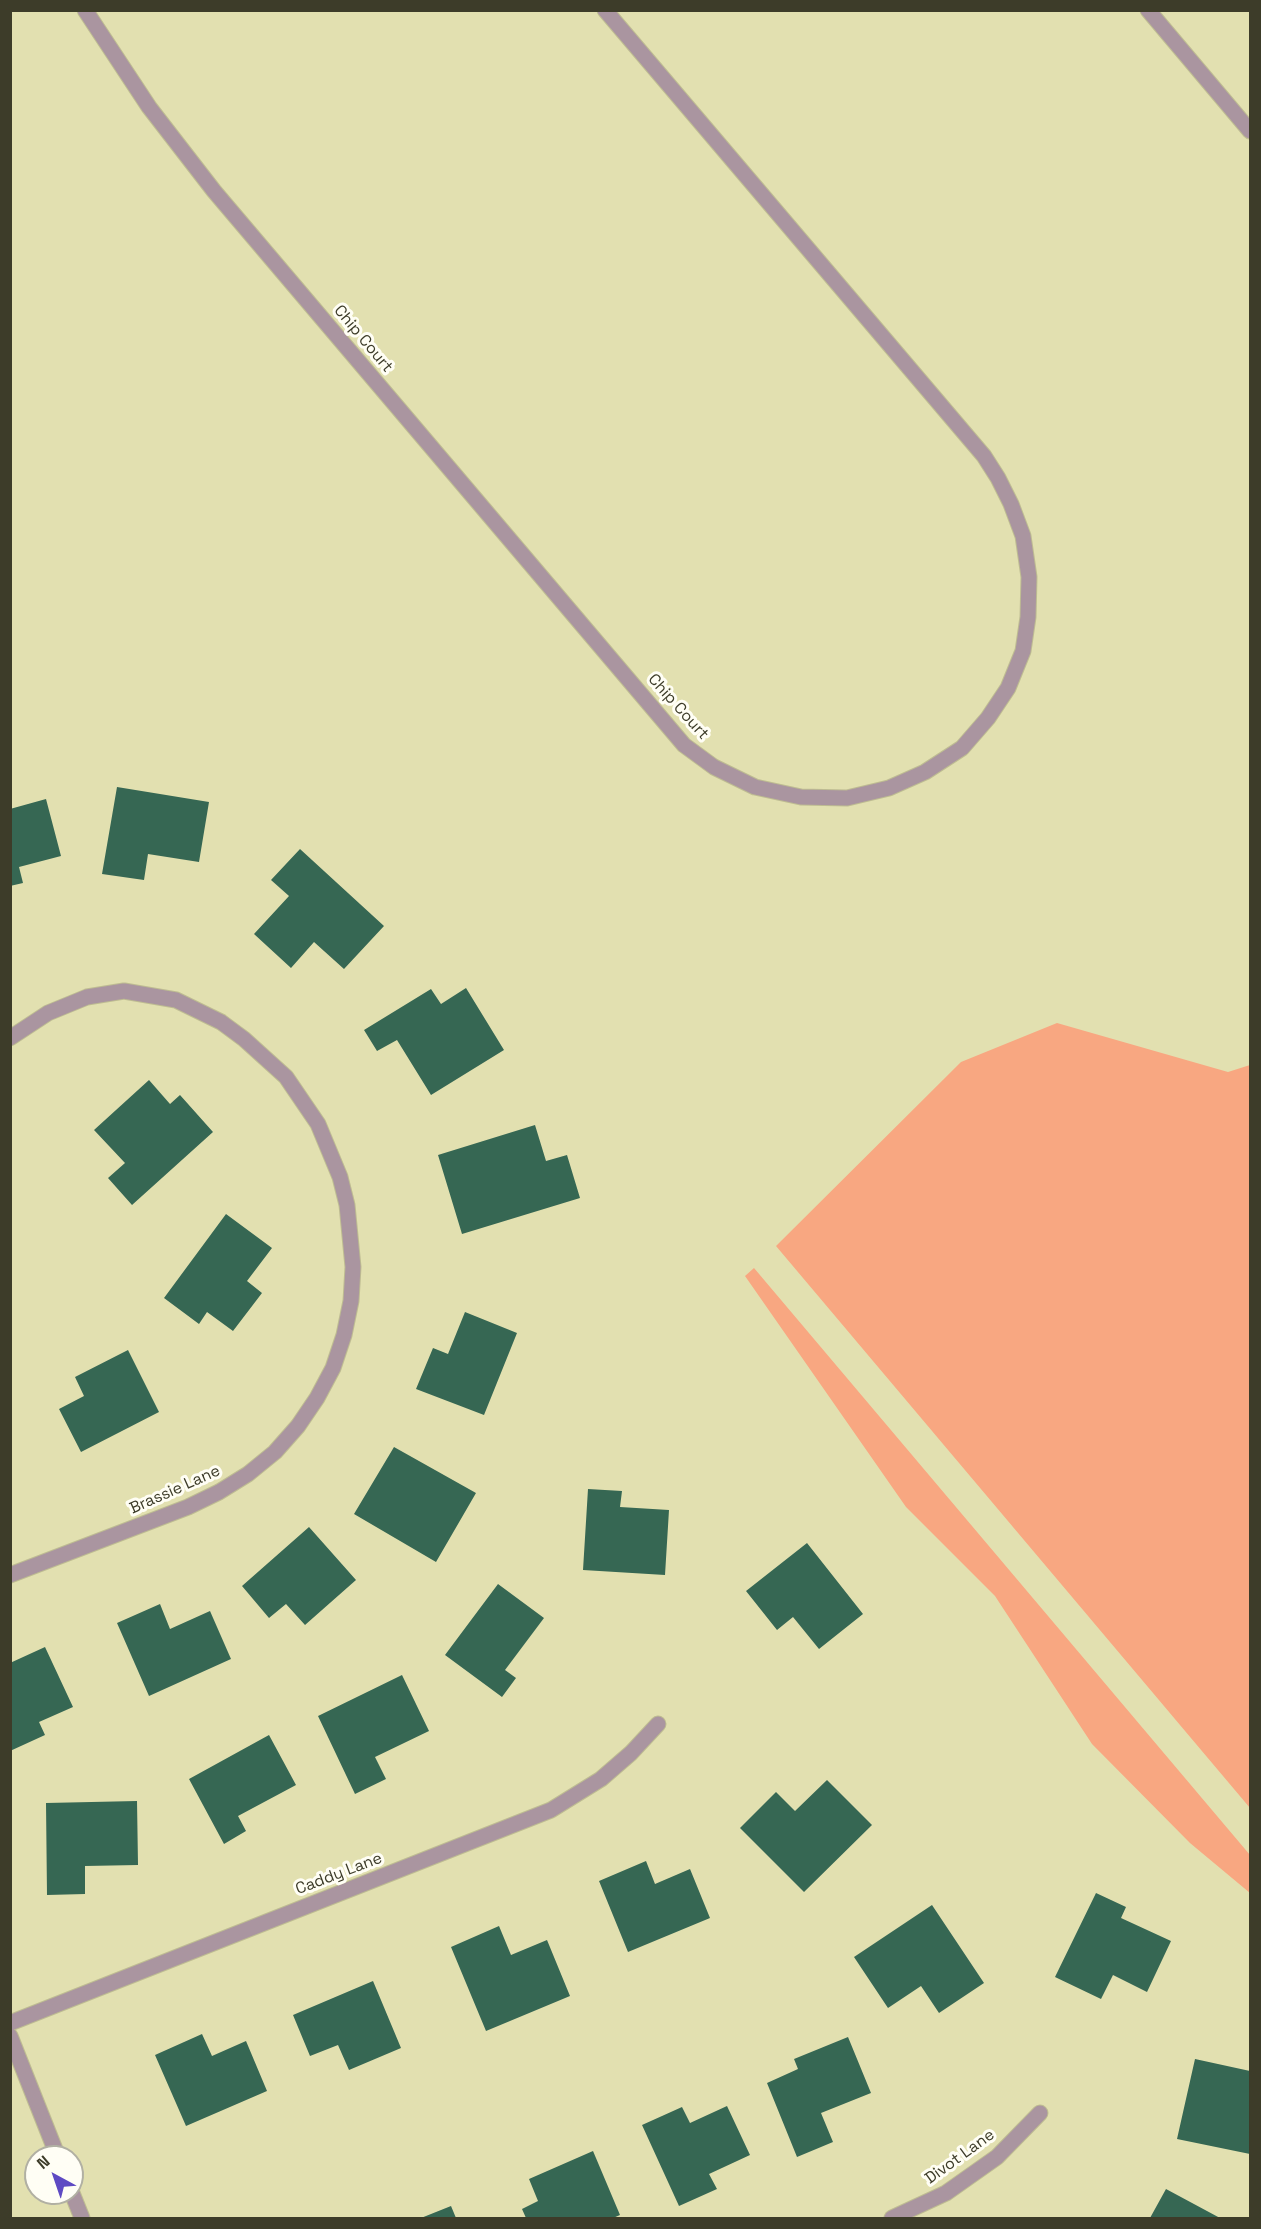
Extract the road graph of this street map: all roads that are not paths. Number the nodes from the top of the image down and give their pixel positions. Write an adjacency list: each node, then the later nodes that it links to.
1 (86, 10): 2 (street, Chip Court)
2 (605, 10)
3 (1148, 10): 4 (street)
4 (1251, 131)
5 (10, 1038): 6 (street, Brassie Lane)
6 (10, 1575)
7 (658, 1724): 8 (street, Caddy Lane)
8 (10, 2023)
9 (10, 2036): 11 (street)
10 (1040, 2113): 12 (street, Divot Lane)
11 (53, 2145)
12 (892, 2218)

